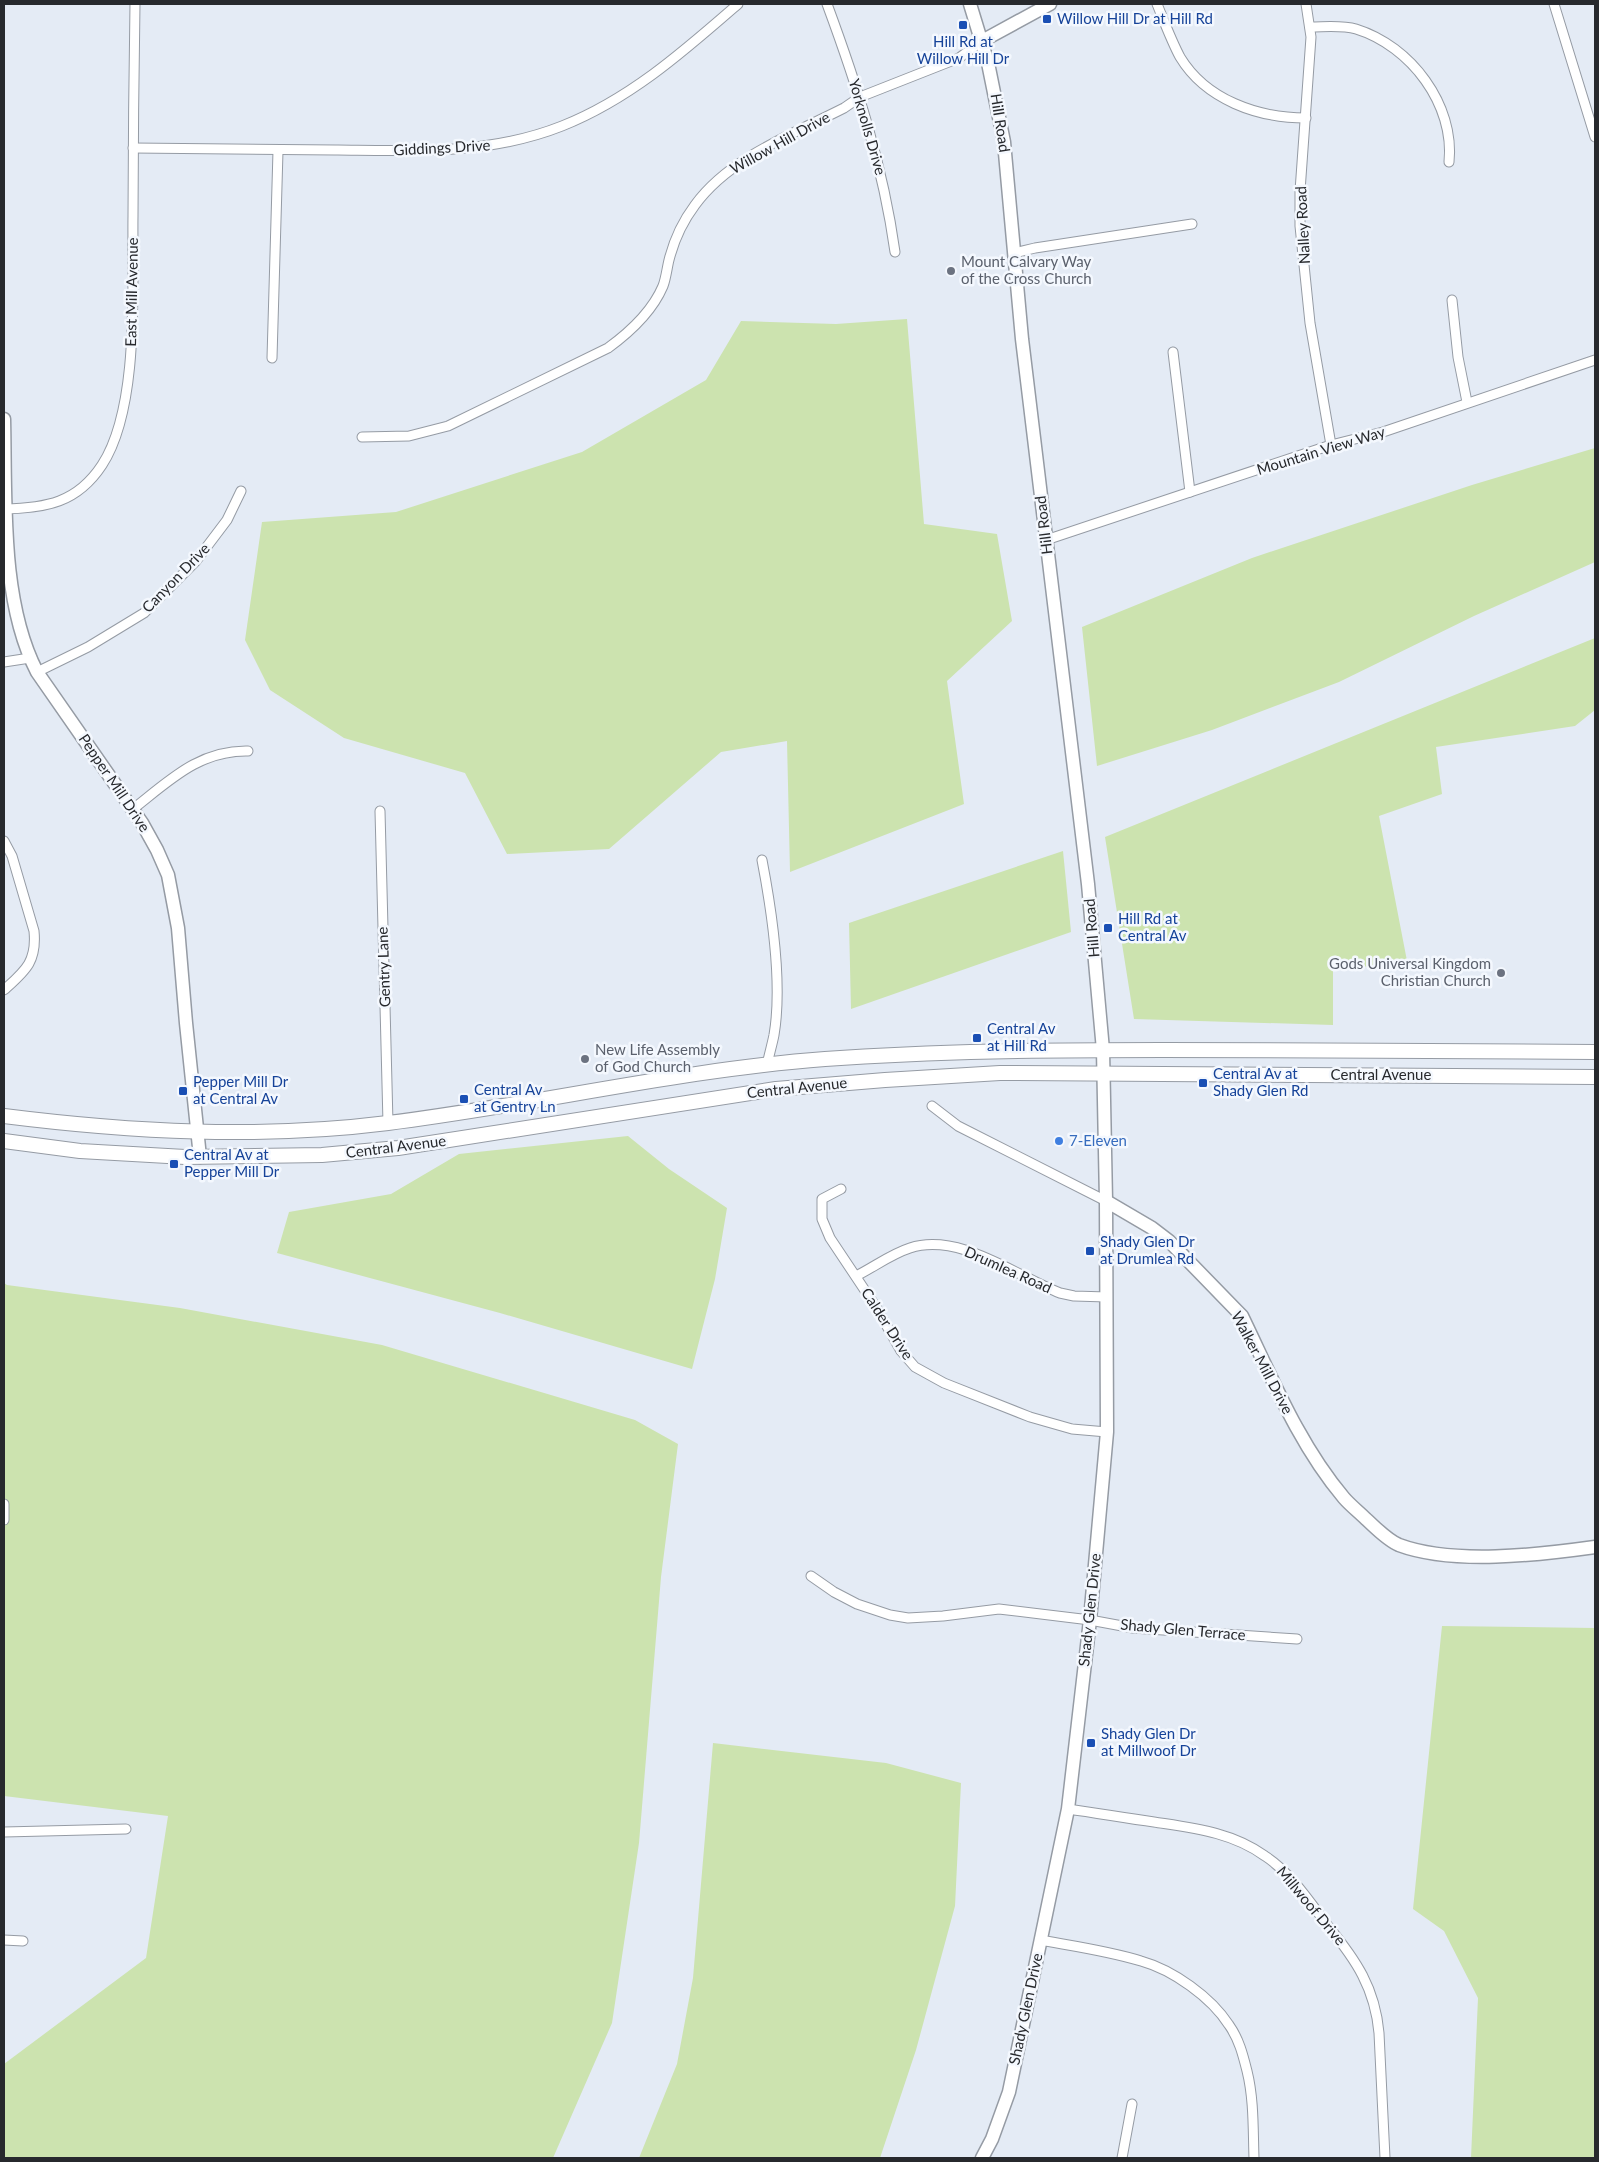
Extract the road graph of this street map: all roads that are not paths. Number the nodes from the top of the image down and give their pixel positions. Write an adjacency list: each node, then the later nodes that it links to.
1 (135, 4): 14 (street, East Mill Avenue)
2 (738, 4): 15 (street, Giddings Drive)
3 (827, 4): 11 (street, Yorknolls Drive)
4 (970, 4): 10 (street, Hill Road)
5 (1050, 4): 10 (street, Willow Hill Drive)
6 (1158, 4): 12 (street)
7 (1306, 4): 9 (street, Nalley Road)
8 (1554, 4): 13 (street)
9 (1310, 27): 12 (street, Nalley Road); 16 (street)
10 (982, 40): 11 (street, Willow Hill Drive); 19 (street, Hill Road)
11 (860, 97): 18 (street, Yorknolls Drive); 26 (street, Willow Hill Drive)
12 (1306, 118): 27 (street, Nalley Road)
13 (1595, 137)
14 (133, 148): 15 (street, Giddings Drive); 30 (street, East Mill Avenue)
15 (278, 151): 22 (street)
16 (1449, 162)
17 (1192, 224): 19 (street)
18 (895, 252)
19 (1014, 253): 31 (street, Hill Road)
20 (1452, 300): 24 (street)
21 (1173, 352): 29 (street)
22 (272, 358)
23 (1595, 360): 24 (street, Mountain View Way)
24 (1467, 402): 27 (street, Mountain View Way)
25 (4, 419): 30 (street, Pepper Mill Drive)
26 (362, 437)
27 (1331, 446): 29 (street, Mountain View Way)
28 (241, 491): 34 (street, Canyon Drive)
29 (1190, 492): 31 (street, Mountain View Way)
30 (5, 509): 32 (street, Pepper Mill Drive)
31 (1046, 540): 41 (street, Hill Road)
32 (30, 658): 33 (street); 34 (street, Pepper Mill Drive)
33 (4, 662)
34 (37, 672): 36 (street, Pepper Mill Drive)
35 (248, 751): 36 (street)
36 (133, 810): 49 (street, Pepper Mill Drive)
37 (380, 811): 48 (street, Gentry Lane)
38 (4, 841): 40 (street)
39 (762, 860): 43 (street)
40 (4, 990)
41 (1103, 1050): 42 (main road, Central Avenue); 43 (main road, Central Avenue); 44 (street, Shady Glen Drive)
42 (1595, 1052)
43 (767, 1065): 48 (main road, Central Avenue)
44 (1104, 1074): 45 (main road, Central Avenue); 51 (main road, Central Avenue); 53 (street, Shady Glen Drive)
45 (1595, 1076)
46 (932, 1106): 53 (street, Walker Mill Drive)
47 (4, 1116): 49 (main road, Central Avenue)
48 (388, 1123): 49 (main road, Central Avenue)
49 (198, 1132): 51 (street, Pepper Mill Drive)
50 (4, 1141): 51 (main road, Central Avenue)
51 (200, 1158)
52 (841, 1189): 54 (street, Calder Drive)
53 (1106, 1202): 55 (street, Shady Glen Drive); 59 (street, Walker Mill Drive)
54 (856, 1276): 55 (street, Drumlea Road); 56 (street, Calder Drive)
55 (1107, 1297): 56 (street, Shady Glen Drive)
56 (1107, 1432): 61 (street, Shady Glen Drive)
57 (4, 1504): 58 (street)
58 (4, 1520)
59 (1595, 1547)
60 (811, 1576): 61 (street, Shady Glen Terrace)
61 (1090, 1620): 62 (street, Shady Glen Terrace); 63 (street, Shady Glen Drive)
62 (1297, 1639)
63 (1068, 1809): 67 (street, Shady Glen Drive); 73 (street, Millwoof Drive)
64 (126, 1829): 65 (street)
65 (4, 1832)
66 (4, 1940): 68 (street)
67 (1040, 1940): 70 (street, Shady Glen Drive); 72 (street)
68 (23, 1941)
69 (1132, 2104): 71 (street)
70 (982, 2158)
71 (1122, 2158)
72 (1254, 2158)
73 (1385, 2158)

